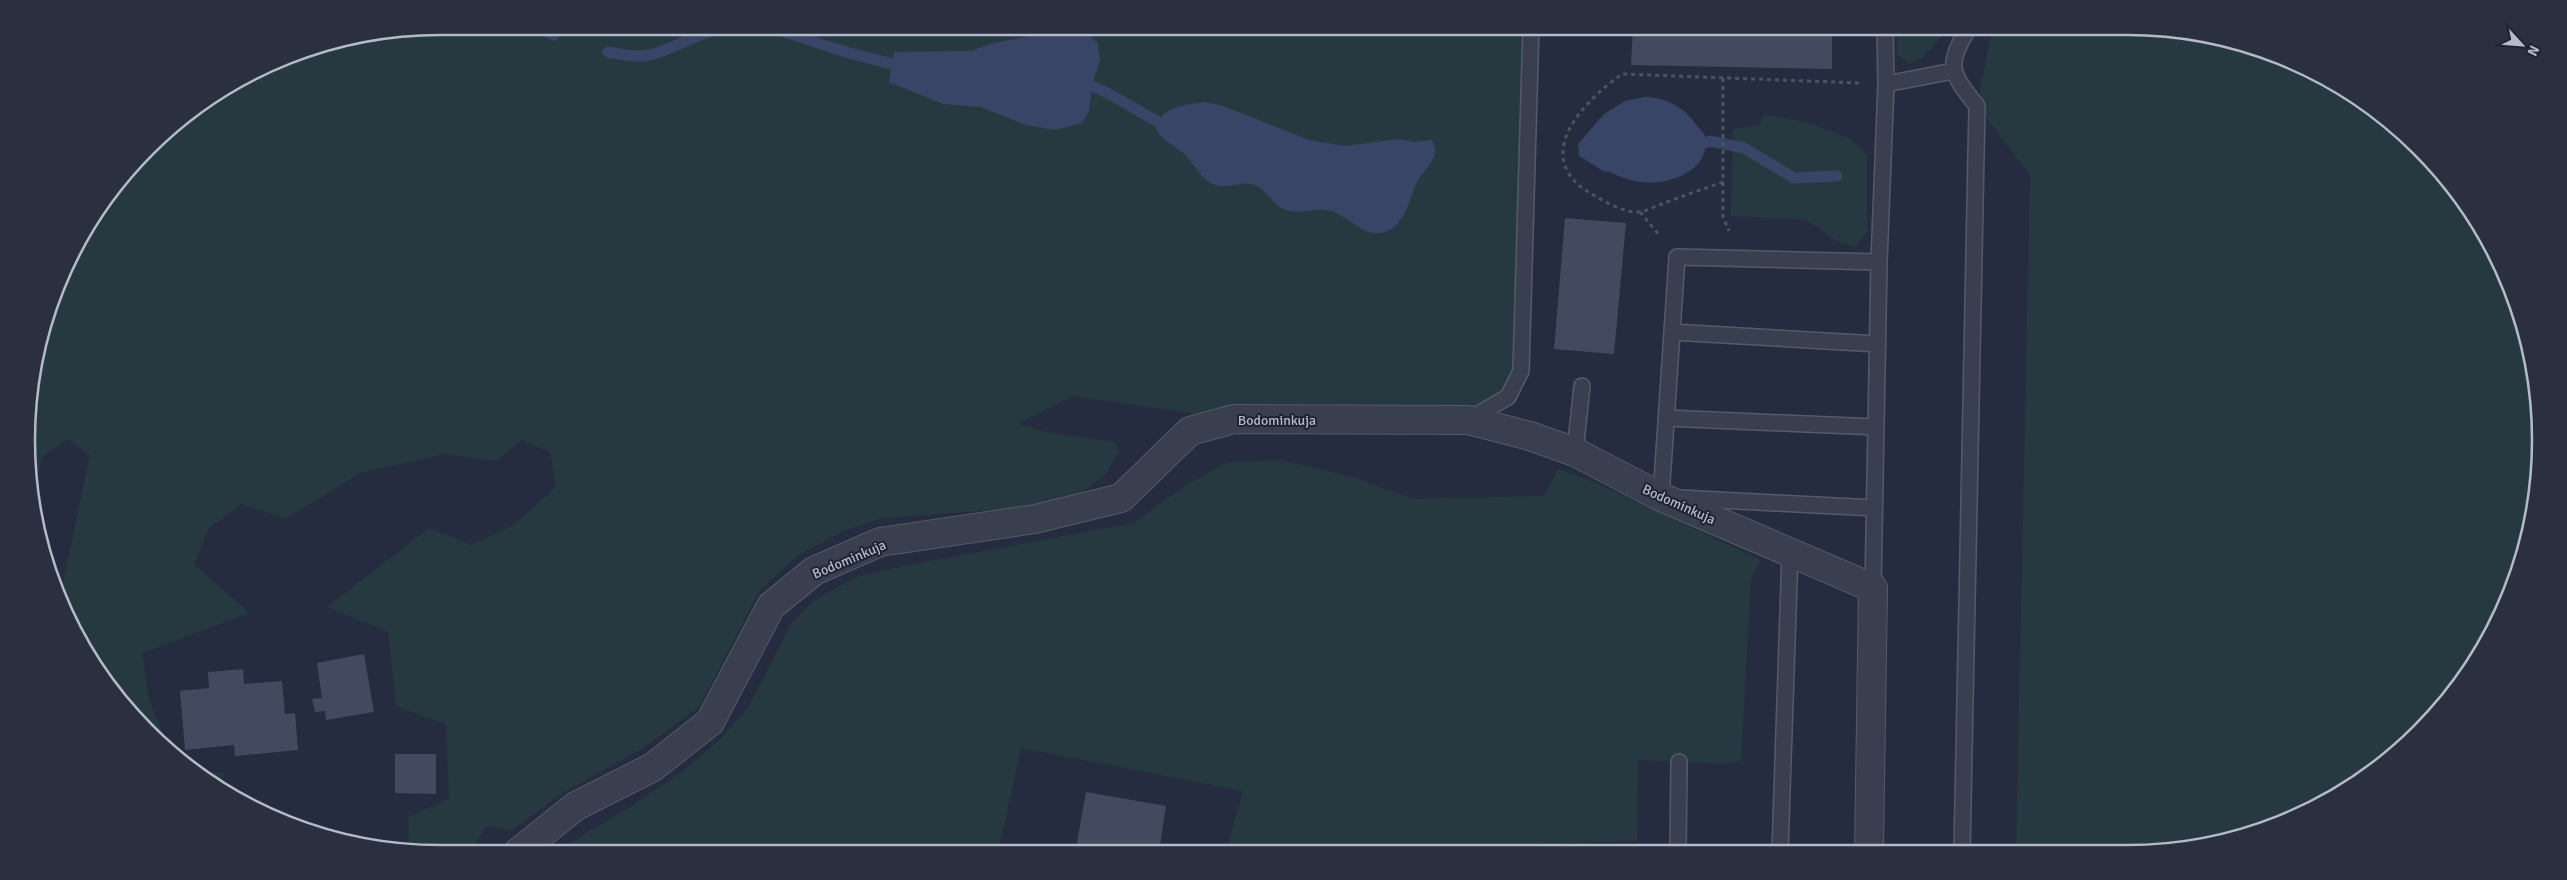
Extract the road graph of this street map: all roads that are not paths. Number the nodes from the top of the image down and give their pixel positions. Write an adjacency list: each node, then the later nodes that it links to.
1 (1531, 35): 11 (lane)
2 (1886, 35): 5 (lane)
3 (1964, 35): 4 (lane)
4 (1953, 71): 5 (lane); 23 (lane)
5 (1886, 84): 6 (lane)
6 (1879, 262): 7 (lane); 8 (lane)
7 (1672, 332): 8 (lane); 10 (lane)
8 (1878, 344): 12 (lane)
9 (1582, 386): 13 (lane)
10 (1666, 418): 12 (lane); 14 (lane)
11 (1468, 420): 13 (street, Bodominkuja); 19 (street, Bodominkuja)
12 (1876, 427): 15 (lane)
13 (1574, 452): 14 (street, Bodominkuja)
14 (1661, 498): 15 (lane); 16 (street, Bodominkuja)
15 (1874, 508): 17 (lane)
16 (1790, 553): 17 (street, Bodominkuja); 21 (lane)
17 (1874, 588): 22 (street)
18 (1680, 762): 20 (lane)
19 (527, 845)
20 (1678, 845)
21 (1780, 845)
22 (1869, 845)
23 (1962, 845)

